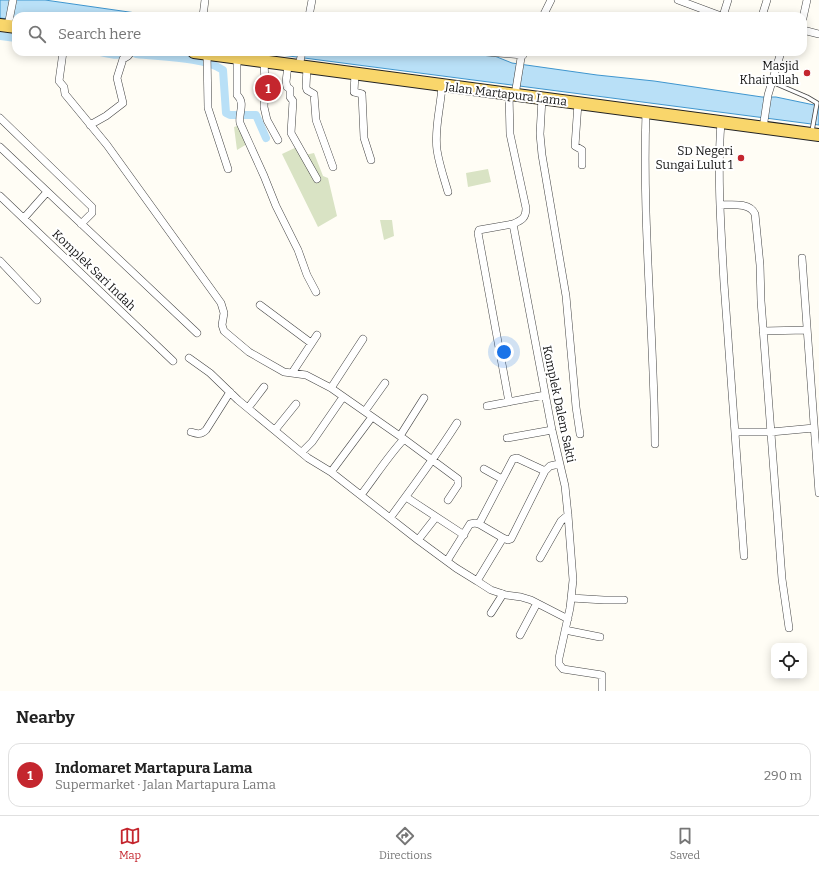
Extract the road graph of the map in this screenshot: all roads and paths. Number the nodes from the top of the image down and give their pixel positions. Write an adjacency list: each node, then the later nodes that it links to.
1 (13, 0): 16 (street)
2 (205, 0): 9 (street)
3 (312, 0): 10 (street)
4 (551, 0): 11 (street)
5 (728, 0): 13 (street)
6 (767, 0): 14 (street)
7 (807, 0): 15 (street)
8 (682, 1): 12 (street)
9 (204, 12)
10 (310, 12)
11 (545, 12)
12 (711, 12)
13 (724, 12)
14 (763, 12)
15 (804, 12)
16 (8, 25)
17 (807, 31): 18 (street)
18 (819, 34)
19 (62, 56): 38 (street)
20 (126, 56): 38 (street)
21 (202, 56): 25 (main road, Jalan Martapura Lama); 45 (street)
22 (301, 56): 27 (street)
23 (523, 56): 31 (street)
24 (780, 56): 29 (street)
25 (237, 58): 26 (main road, Jalan Martapura Lama); 56 (street)
26 (264, 62): 27 (main road, Jalan Martapura Lama); 40 (street)
27 (299, 65): 28 (main road, Jalan Martapura Lama); 44 (street); 46 (street)
28 (355, 74): 30 (main road, Jalan Martapura Lama); 42 (street)
29 (772, 82): 37 (street); 39 (lane)
30 (442, 85): 31 (main road, Jalan Martapura Lama); 48 (street)
31 (514, 92): 32 (main road, Jalan Martapura Lama); 53 (street)
32 (542, 98): 33 (main road, Jalan Martapura Lama); 88 (street)
33 (578, 103): 34 (main road, Jalan Martapura Lama); 43 (street)
34 (646, 112): 36 (main road, Jalan Martapura Lama); 91 (street)
35 (0, 118): 52 (street)
36 (721, 122): 37 (main road, Jalan Martapura Lama); 50 (street)
37 (764, 124): 39 (main road, Jalan Martapura Lama)
38 (90, 125): 67 (street)
39 (815, 131)
40 (278, 140)
41 (0, 147): 47 (street)
42 (371, 160)
43 (582, 165)
44 (333, 167)
45 (228, 169)
46 (318, 179)
47 (47, 192): 51 (street); 52 (street)
48 (448, 192)
49 (0, 196): 51 (street, Komplek Sari Indah)
50 (720, 205): 60 (street); 86 (street)
51 (24, 218): 66 (street, Komplek Sari Indah)
52 (81, 224): 61 (street)
53 (513, 224): 72 (street, Komplek Dalem Sakti); 75 (street)
54 (802, 258): 59 (street)
55 (0, 261): 57 (street)
56 (316, 292)
57 (37, 300)
58 (260, 305): 64 (street)
59 (806, 330): 60 (street); 82 (street)
60 (763, 331): 87 (street)
61 (197, 333)
62 (317, 335): 64 (street)
63 (363, 339): 70 (street)
64 (311, 343): 67 (street)
65 (189, 358): 71 (street)
66 (173, 360)
67 (292, 373): 70 (street)
68 (385, 383): 79 (street)
69 (264, 388): 78 (street)
70 (331, 388): 73 (street)
71 (230, 392): 78 (street); 85 (street)
72 (545, 395): 75 (street); 84 (street, Komplek Dalem Sakti)
73 (343, 397): 79 (street); 92 (street)
74 (424, 398): 89 (street)
75 (509, 402): 77 (street)
76 (296, 404): 83 (street)
77 (488, 406)
78 (248, 408): 83 (street)
79 (365, 411): 80 (street)
80 (372, 417): 89 (street); 97 (street)
81 (457, 423): 93 (street)
82 (814, 428): 87 (street); 99 (street)
83 (275, 430): 92 (street)
84 (552, 430): 90 (street); 94 (street, Komplek Dalem Sakti)
85 (191, 432)
86 (735, 432): 87 (street); 110 (street)
87 (771, 432): 120 (street)
88 (580, 434)
89 (402, 437): 93 (street); 100 (street)
90 (508, 438)
91 (654, 444)
92 (302, 452): 97 (street)
93 (432, 460): 101 (street); 102 (street)
94 (559, 464): 96 (street); 103 (street, Komplek Dalem Sakti)
95 (484, 469): 98 (street)
96 (545, 471): 98 (street); 108 (street)
97 (331, 472): 100 (street)
98 (502, 479): 106 (street)
99 (819, 492)
100 (361, 495): 105 (street)
101 (406, 497): 104 (street); 105 (street)
102 (448, 500)
103 (568, 515): 111 (street); 115 (street, Komplek Dalem Sakti)
104 (436, 517): 107 (street); 109 (street)
105 (390, 518): 109 (street)
106 (479, 524): 107 (street); 108 (street)
107 (464, 535): 112 (street)
108 (503, 538): 113 (street)
109 (418, 540): 112 (street)
110 (744, 556)
111 (540, 558)
112 (447, 561): 113 (street)
113 (477, 581): 114 (street)
114 (502, 594): 117 (street); 118 (street)
115 (571, 598): 116 (street); 119 (street, Komplek Dalem Sakti)
116 (624, 600)
117 (537, 603): 119 (street); 122 (street)
118 (491, 613)
119 (568, 619): 121 (street, Komplek Dalem Sakti)
120 (789, 628)
121 (565, 630): 123 (street); 124 (street, Komplek Dalem Sakti)
122 (520, 635)
123 (600, 637)
124 (602, 691)

